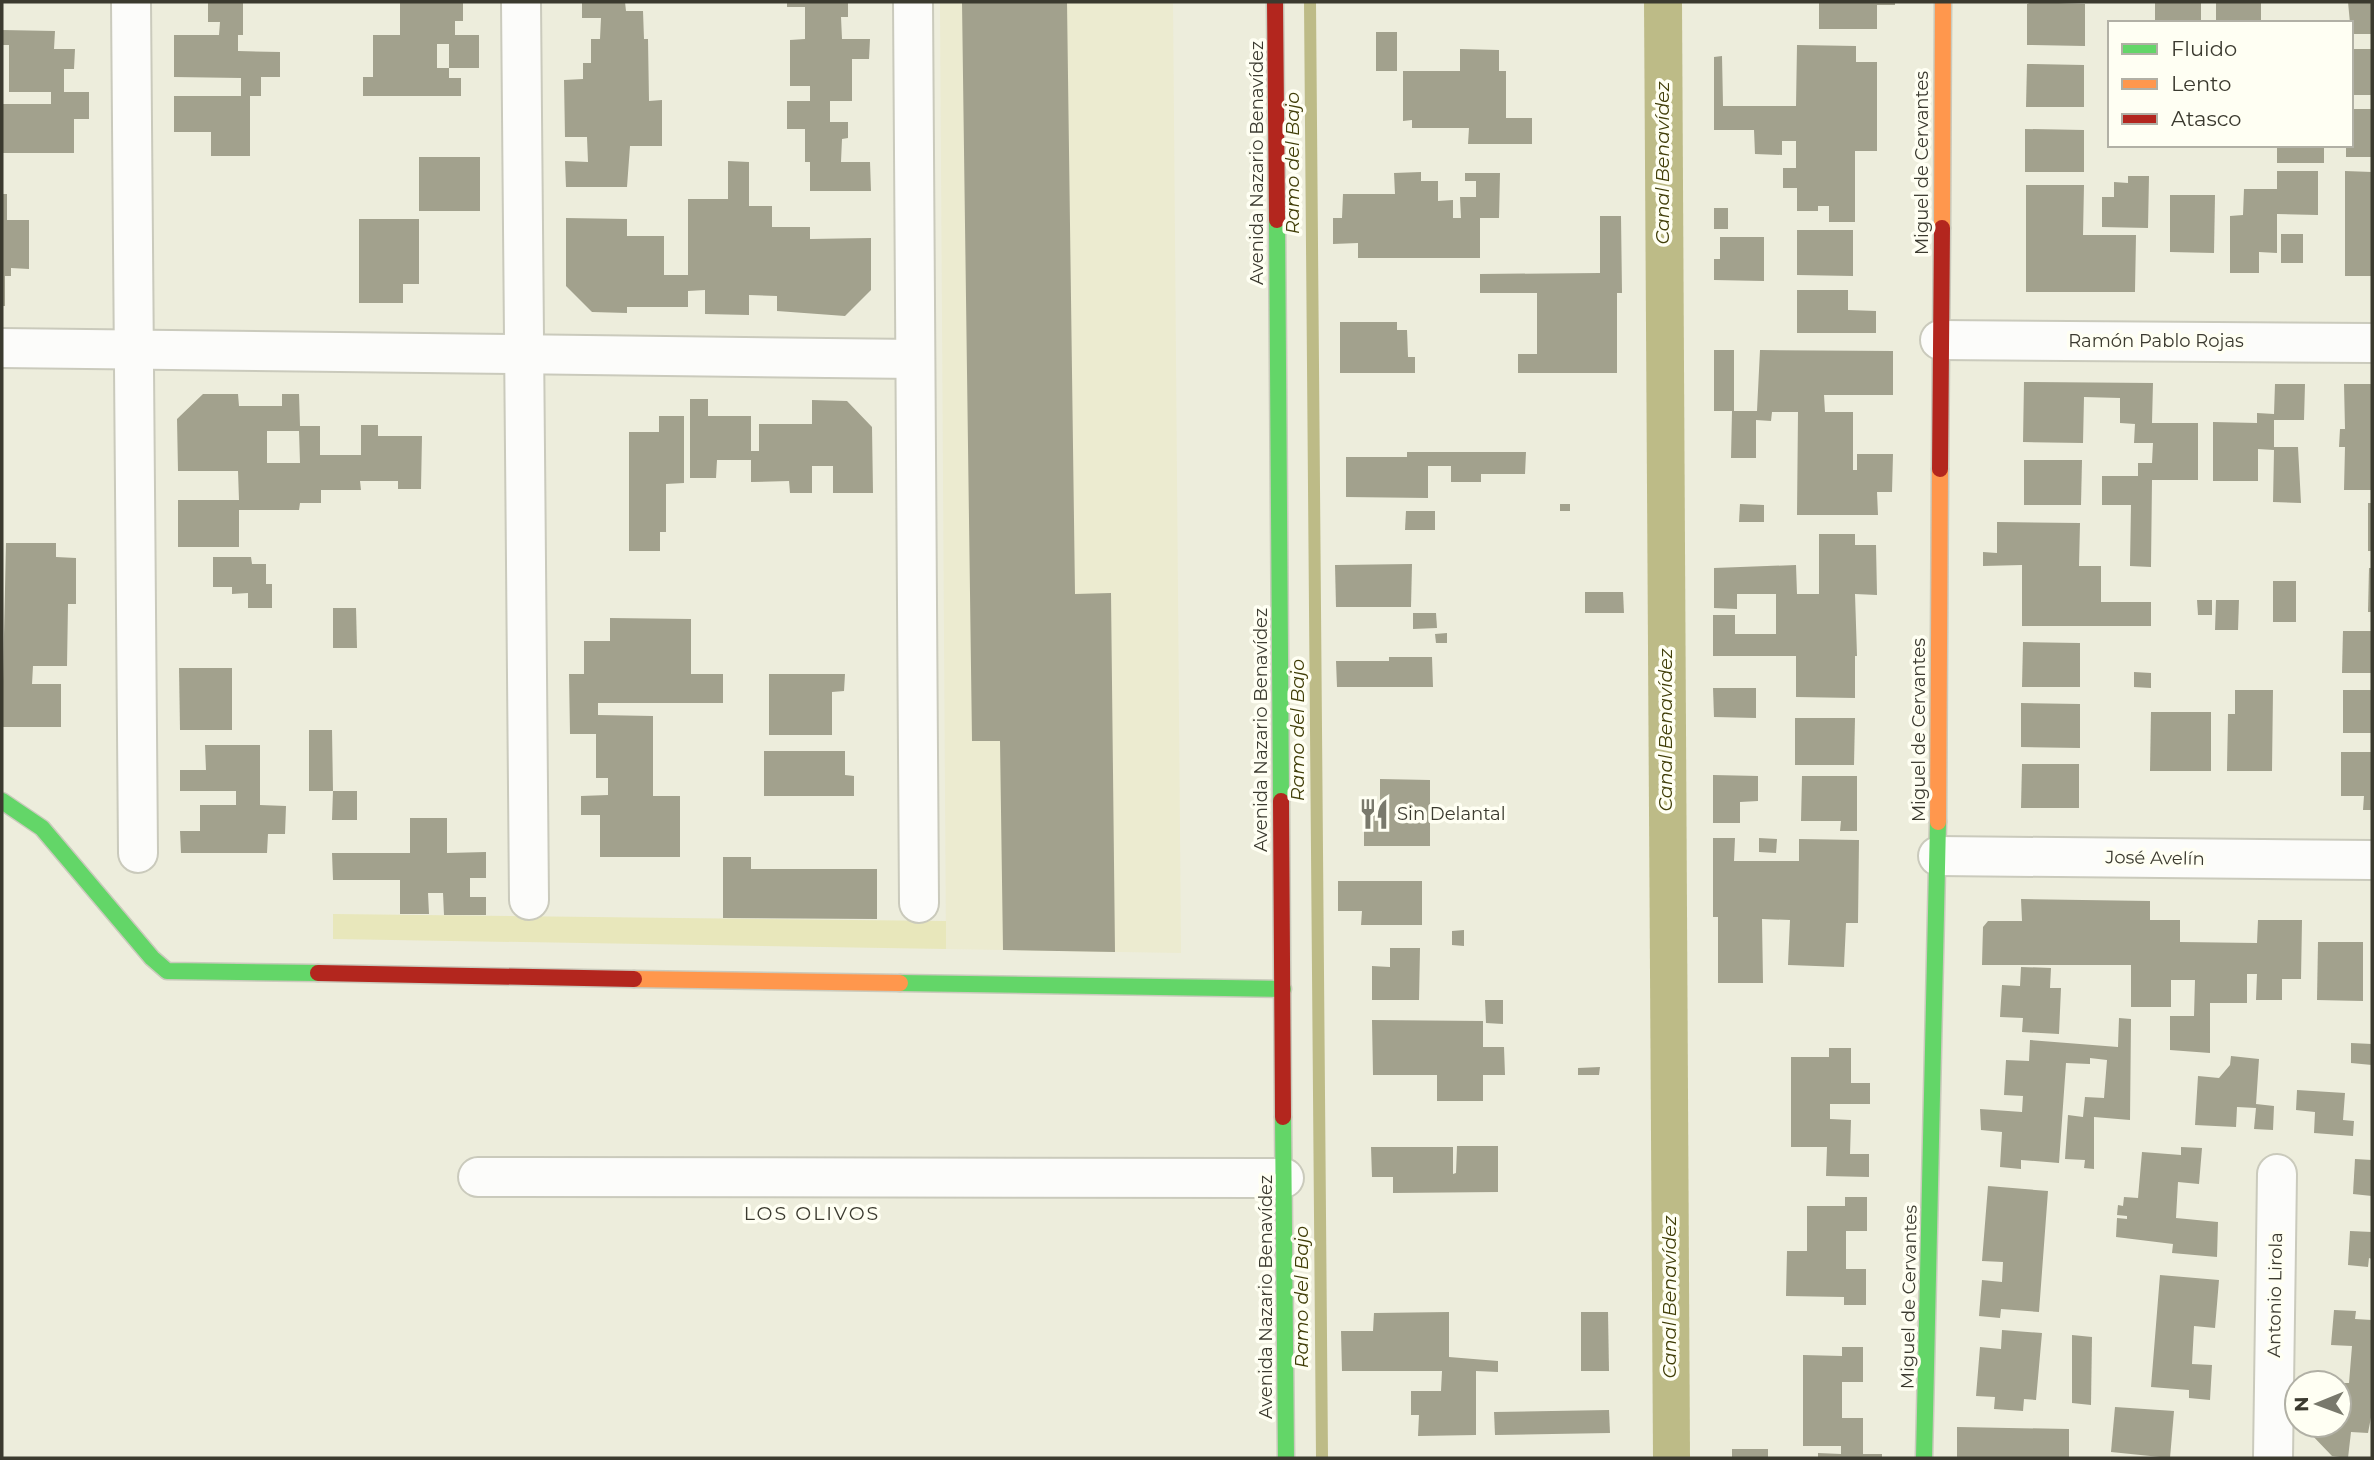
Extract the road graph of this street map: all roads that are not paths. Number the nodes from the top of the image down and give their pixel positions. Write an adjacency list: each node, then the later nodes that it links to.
1 (131, 2): 9 (street)
2 (521, 2): 10 (street)
3 (913, 2): 11 (street)
4 (1275, 2): 18 (street, Avenida Nazario Benavídez)
5 (1942, 2): 6 (street, Miguel de Cervantes)
6 (1940, 340): 7 (street, Ramón Pablo Rojas); 14 (street, Miguel de Cervantes)
7 (2372, 343)
8 (2, 348): 9 (street)
9 (134, 350): 10 (street); 13 (street)
10 (524, 355): 11 (street); 16 (street)
11 (915, 359): 17 (street)
12 (2, 801): 18 (street)
13 (138, 853)
14 (1938, 856): 15 (street, José Avelín); 23 (street, Miguel de Cervantes)
15 (2372, 860)
16 (529, 900)
17 (919, 904)
18 (1283, 989): 21 (street, Avenida Nazario Benavídez)
19 (2277, 1174): 24 (street, Antonio Lirola)
20 (478, 1177): 21 (street)
21 (1284, 1178): 22 (street, Avenida Nazario Benavídez)
22 (1286, 1458)
23 (1924, 1458)
24 (2273, 1458)

